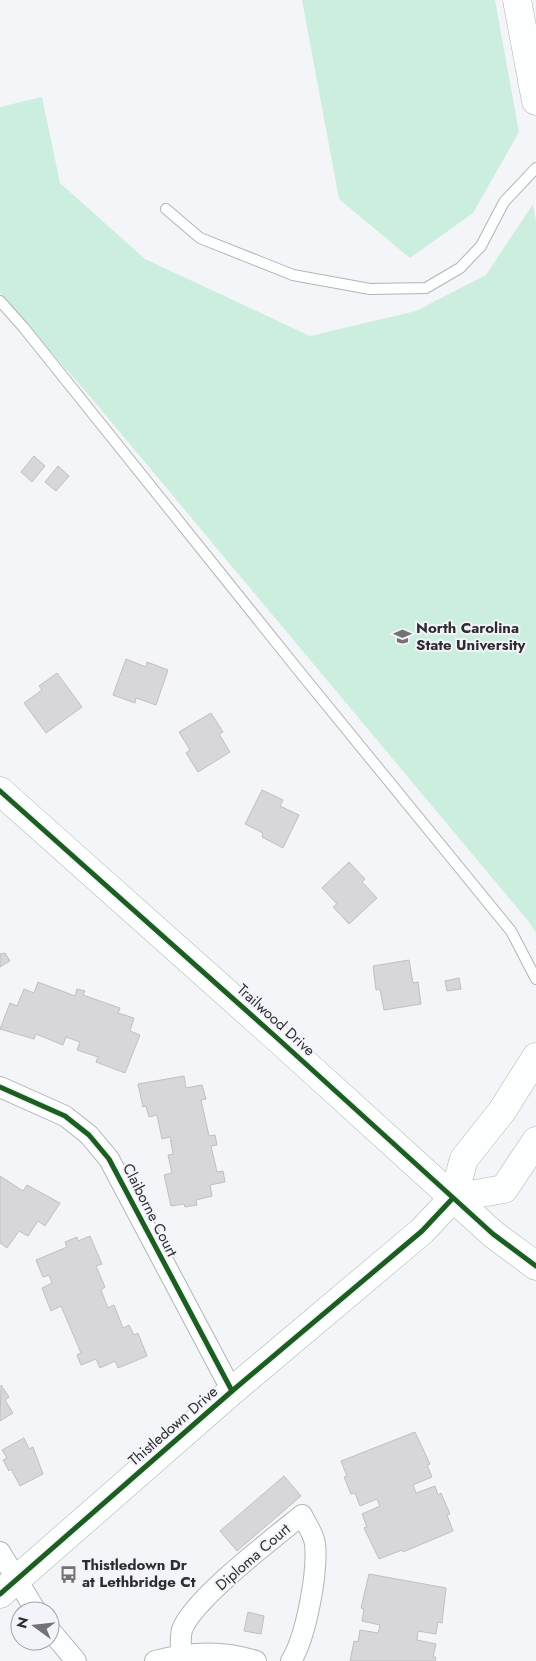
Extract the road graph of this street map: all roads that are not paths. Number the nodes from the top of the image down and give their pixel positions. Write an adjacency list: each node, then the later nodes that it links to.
1 (517, 0): 2 (main road)
2 (536, 101)
3 (536, 168): 4 (lane)
4 (166, 209)
5 (0, 301): 7 (lane)
6 (0, 791): 11 (main road, Trailwood Drive)
7 (536, 979)
8 (536, 1057): 11 (main road)
9 (0, 1087): 13 (street, Claiborne Court)
10 (536, 1141): 11 (main road)
11 (453, 1198): 12 (main road, Trailwood Drive); 13 (main road, Thistledown Drive)
12 (536, 1266)
13 (232, 1390): 15 (main road, Thistledown Drive)
14 (0, 1552): 15 (street)
15 (9, 1586): 16 (street)
16 (25, 1601)
17 (60, 1642): 19 (street)
18 (181, 1654): 20 (street); 21 (street); 22 (street, Diploma Court)
19 (76, 1661)
20 (155, 1661)
21 (256, 1661)
22 (291, 1661)

